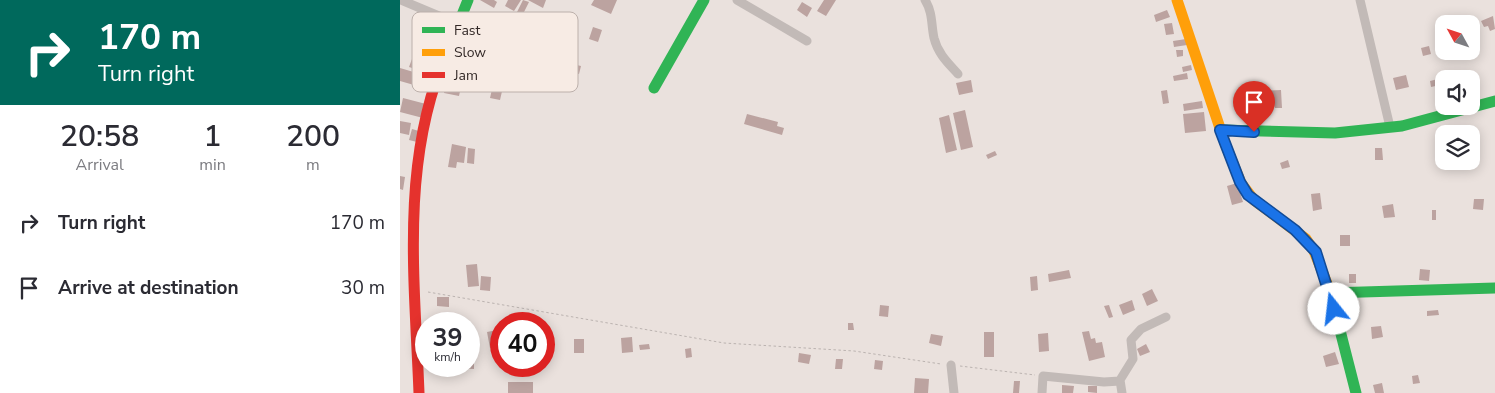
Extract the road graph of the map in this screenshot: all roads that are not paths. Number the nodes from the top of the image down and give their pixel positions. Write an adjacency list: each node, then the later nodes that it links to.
1 (402, 0): 8 (street)
2 (468, 0): 9 (street)
3 (704, 0): 12 (street)
4 (737, 0): 10 (street)
5 (925, 0): 11 (street)
6 (1178, 0): 16 (street)
7 (1360, 0): 15 (street)
8 (430, 12)
9 (463, 12)
10 (807, 42)
11 (958, 74)
12 (654, 88)
13 (434, 92): 22 (street)
14 (1495, 101): 15 (street)
15 (1390, 127): 16 (street)
16 (1220, 130): 18 (street)
17 (1495, 288): 18 (street)
18 (1330, 293): 26 (street)
19 (1166, 317): 21 (street)
20 (951, 365): 23 (street)
21 (1120, 382): 24 (street); 25 (street)
22 (419, 393)
23 (954, 393)
24 (1042, 393)
25 (1122, 393)
26 (1356, 393)

